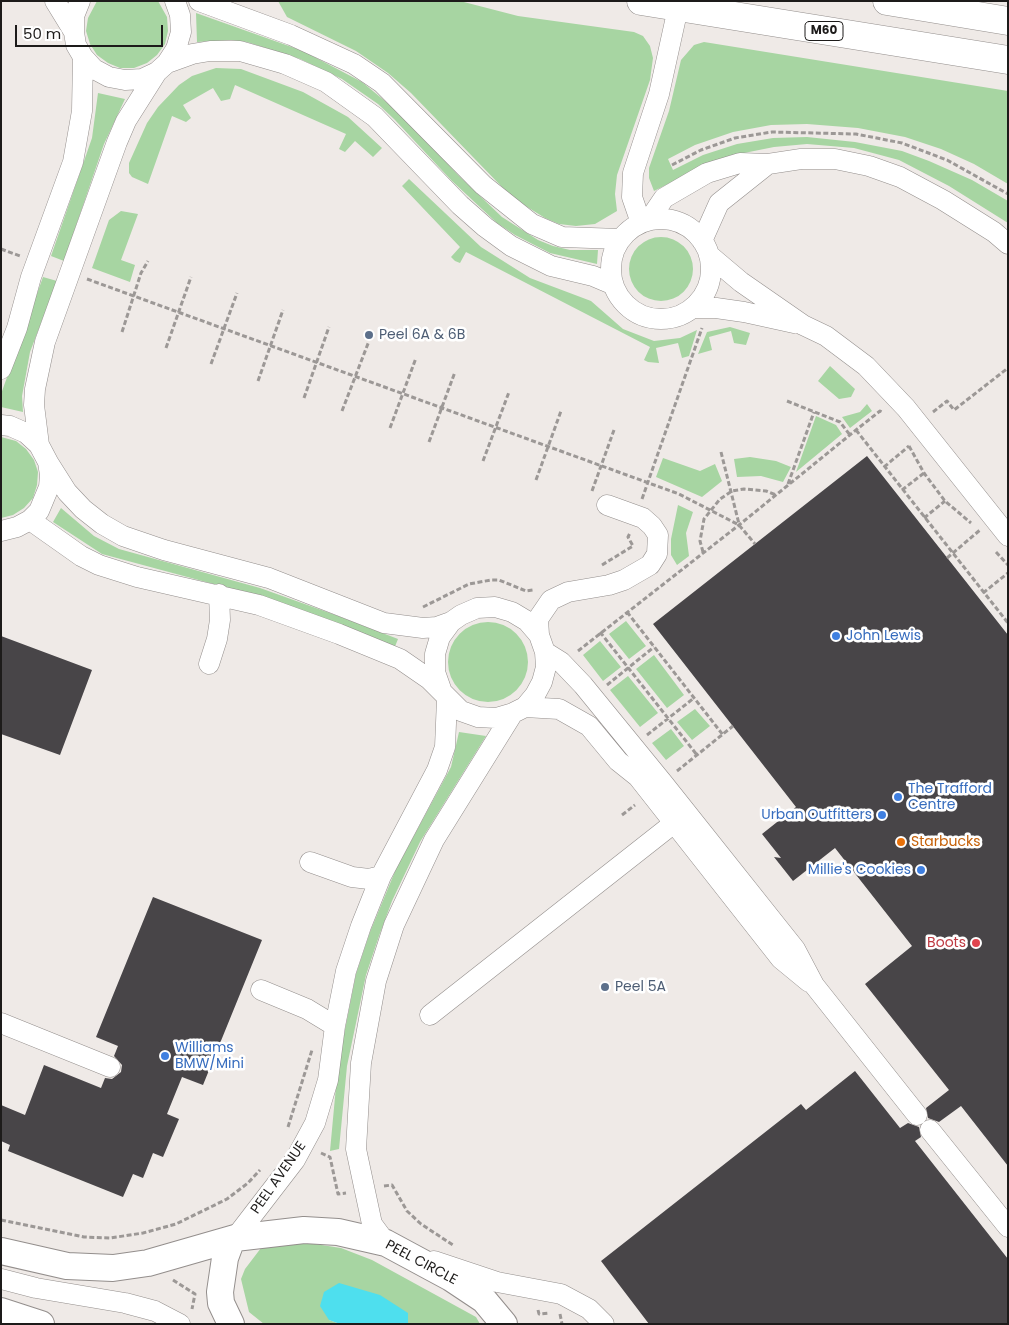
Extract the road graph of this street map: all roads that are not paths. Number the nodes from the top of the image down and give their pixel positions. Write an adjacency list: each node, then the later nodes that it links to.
1 (54, 1): 9 (street)
2 (80, 1): 9 (street)
3 (175, 1): 12 (street)
4 (199, 1): 16 (street)
5 (641, 1): 7 (highway, M60)
6 (887, 1): 8 (highway)
7 (678, 8): 11 (highway, M60); 14 (street)
8 (1008, 21)
9 (74, 32): 10 (street)
10 (83, 57): 12 (street); 18 (street)
11 (1008, 60)
12 (162, 67): 19 (street); 25 (street)
13 (768, 164): 14 (street); 15 (street); 17 (street)
14 (645, 221): 16 (street); 17 (street)
15 (1003, 238)
16 (620, 239): 19 (street)
17 (706, 248): 20 (street); 21 (street)
18 (34, 269): 22 (street); 23 (street)
19 (612, 284): 20 (street)
20 (692, 308): 21 (street)
21 (803, 325): 29 (street)
22 (1, 331)
23 (1, 369)
24 (1, 425): 25 (street)
25 (43, 453): 27 (street); 31 (street)
26 (598, 502): 32 (street)
27 (30, 520): 28 (street); 30 (street)
28 (1, 531)
29 (1000, 543)
30 (219, 594): 33 (street); 34 (street)
31 (451, 622): 32 (street); 34 (street)
32 (548, 650): 35 (street); 36 (street)
33 (209, 664)
34 (444, 694): 35 (street); 38 (street, PEEL AVENUE)
35 (519, 710): 36 (street); 47 (street)
36 (680, 823): 39 (street); 39 (street); 41 (street)
37 (310, 862): 38 (street)
38 (381, 876): 43 (street, PEEL AVENUE)
39 (775, 937): 45 (street)
40 (261, 990): 43 (street)
41 (430, 1015)
42 (1, 1022): 44 (street)
43 (335, 1026): 46 (street, PEEL AVENUE)
44 (110, 1067)
45 (1008, 1227)
46 (233, 1239): 47 (main road, PEEL CIRCLE); 48 (main road, PEEL CIRCLE); 51 (main road)
47 (396, 1248): 54 (main road, PEEL CIRCLE); 55 (street)
48 (1, 1251)
49 (1, 1279): 53 (street)
50 (1, 1311): 52 (main road)
51 (224, 1317)
52 (40, 1324)
53 (180, 1324)
54 (504, 1324)
55 (604, 1324)

